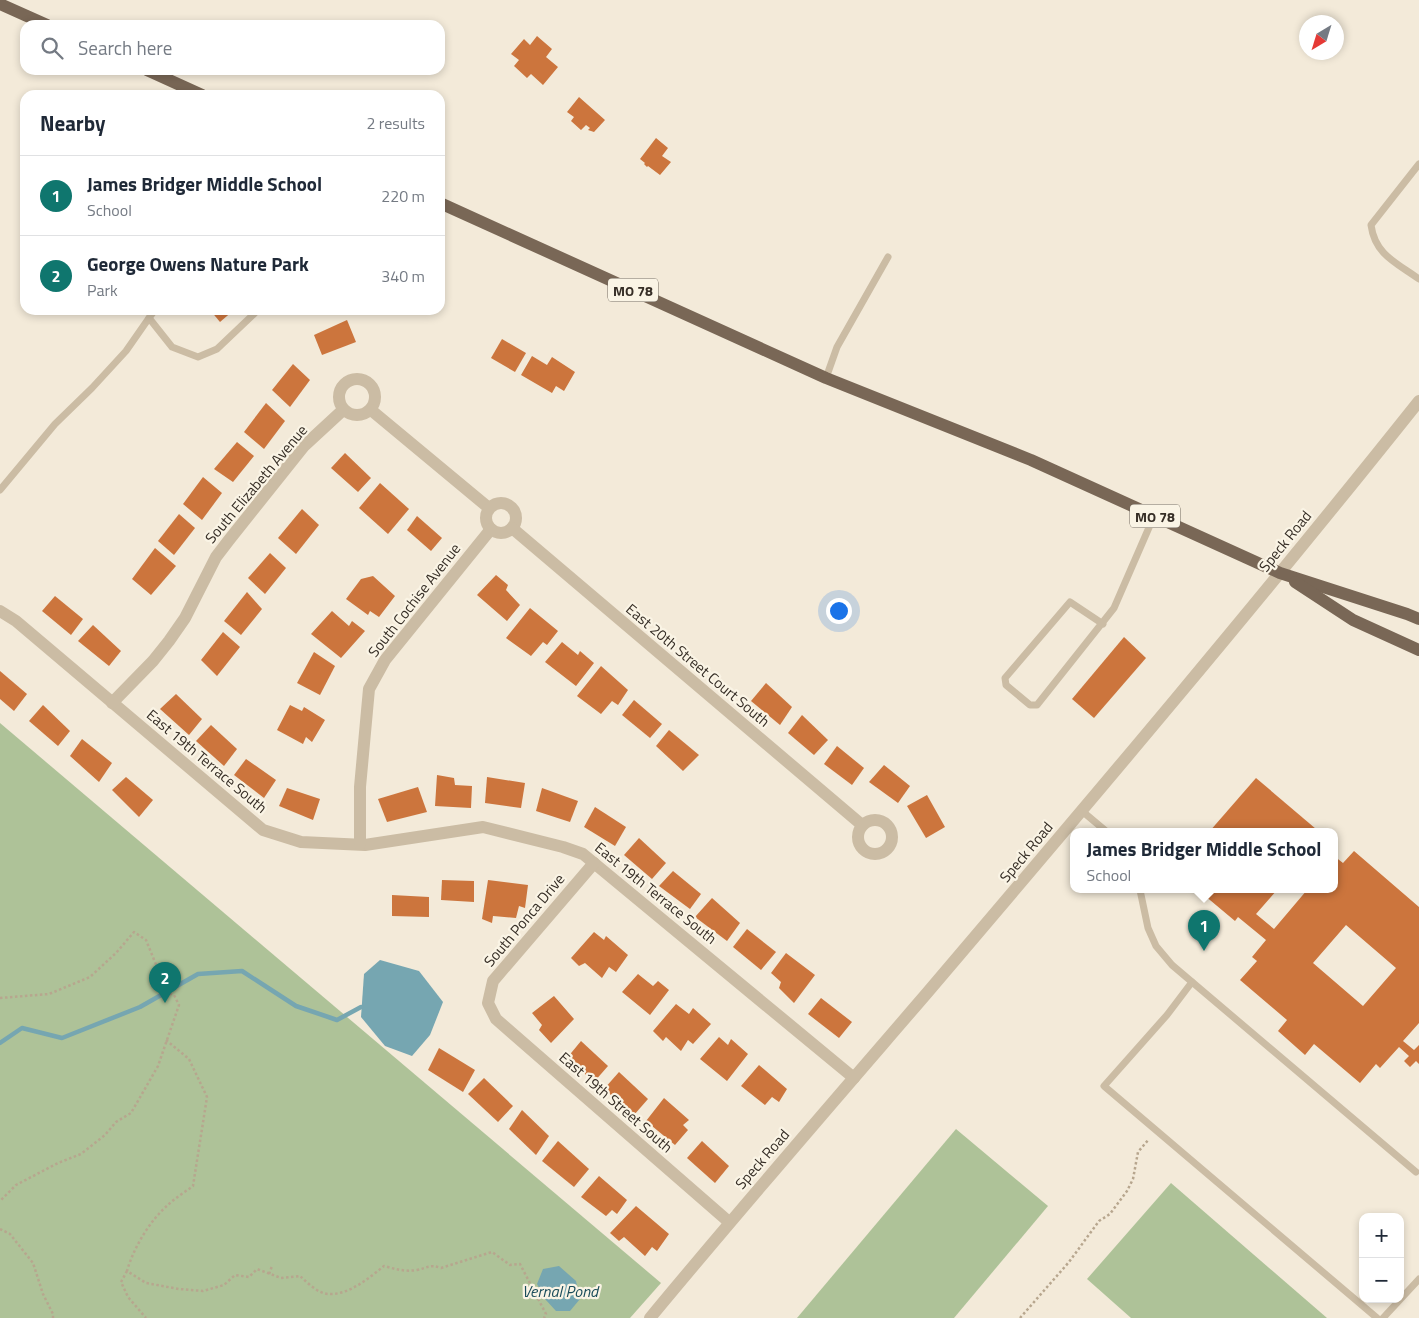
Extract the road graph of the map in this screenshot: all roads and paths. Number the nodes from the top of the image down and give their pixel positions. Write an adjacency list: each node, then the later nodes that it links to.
1 (0, 4): 2 (main road)
2 (36, 20)
3 (158, 75): 4 (main road)
4 (191, 90)
5 (1419, 164): 8 (lane)
6 (445, 205): 12 (main road, MO 78)
7 (888, 257): 12 (lane)
8 (1419, 279)
9 (151, 315): 11 (lane)
10 (253, 315): 11 (lane)
11 (149, 318): 16 (lane)
12 (826, 378): 18 (main road, MO 78)
13 (1419, 401): 21 (street, Speck Road)
14 (343, 410): 15 (street); 15 (street); 26 (street, South Elizabeth Avenue)
15 (371, 410): 17 (street)
16 (0, 490)
17 (488, 508): 19 (street); 20 (street)
18 (1154, 516): 21 (main road, MO 78); 24 (lane)
19 (512, 528): 20 (street); 28 (street, East 20th Street Court South)
20 (491, 530): 30 (street, South Cochise Avenue)
21 (1280, 573): 23 (main road, MO 78); 25 (main road, MO 78); 27 (street, Speck Road)
22 (0, 611): 26 (street, East 19th Terrace South)
23 (1419, 619)
24 (1103, 624): 24 (lane)
25 (1419, 650)
26 (112, 703): 30 (street, East 19th Terrace South)
27 (1082, 811): 29 (lane); 37 (street, Speck Road)
28 (862, 825)
29 (1102, 828)
30 (360, 844): 31 (street, East 19th Terrace South)
31 (594, 863): 35 (street, South Ponca Drive); 37 (street, East 19th Terrace South)
32 (1141, 893): 33 (lane)
33 (1192, 982): 38 (lane); 39 (lane)
34 (0, 998): 36 (path)
35 (488, 1003): 41 (street, East 19th Street South)
36 (166, 1040): 40 (path); 44 (path)
37 (854, 1078): 41 (street, Speck Road)
38 (1156, 1130): 51 (path); 52 (lane)
39 (1416, 1172)
40 (0, 1201)
41 (729, 1222): 50 (street, Speck Road)
42 (0, 1229): 47 (path)
43 (272, 1266): 45 (path)
44 (127, 1271): 45 (path); 48 (path)
45 (269, 1274): 49 (path)
46 (1419, 1279): 53 (lane)
47 (53, 1318)
48 (146, 1318)
49 (544, 1318)
50 (650, 1318)
51 (1020, 1318)
52 (1377, 1318)
53 (1384, 1318)

